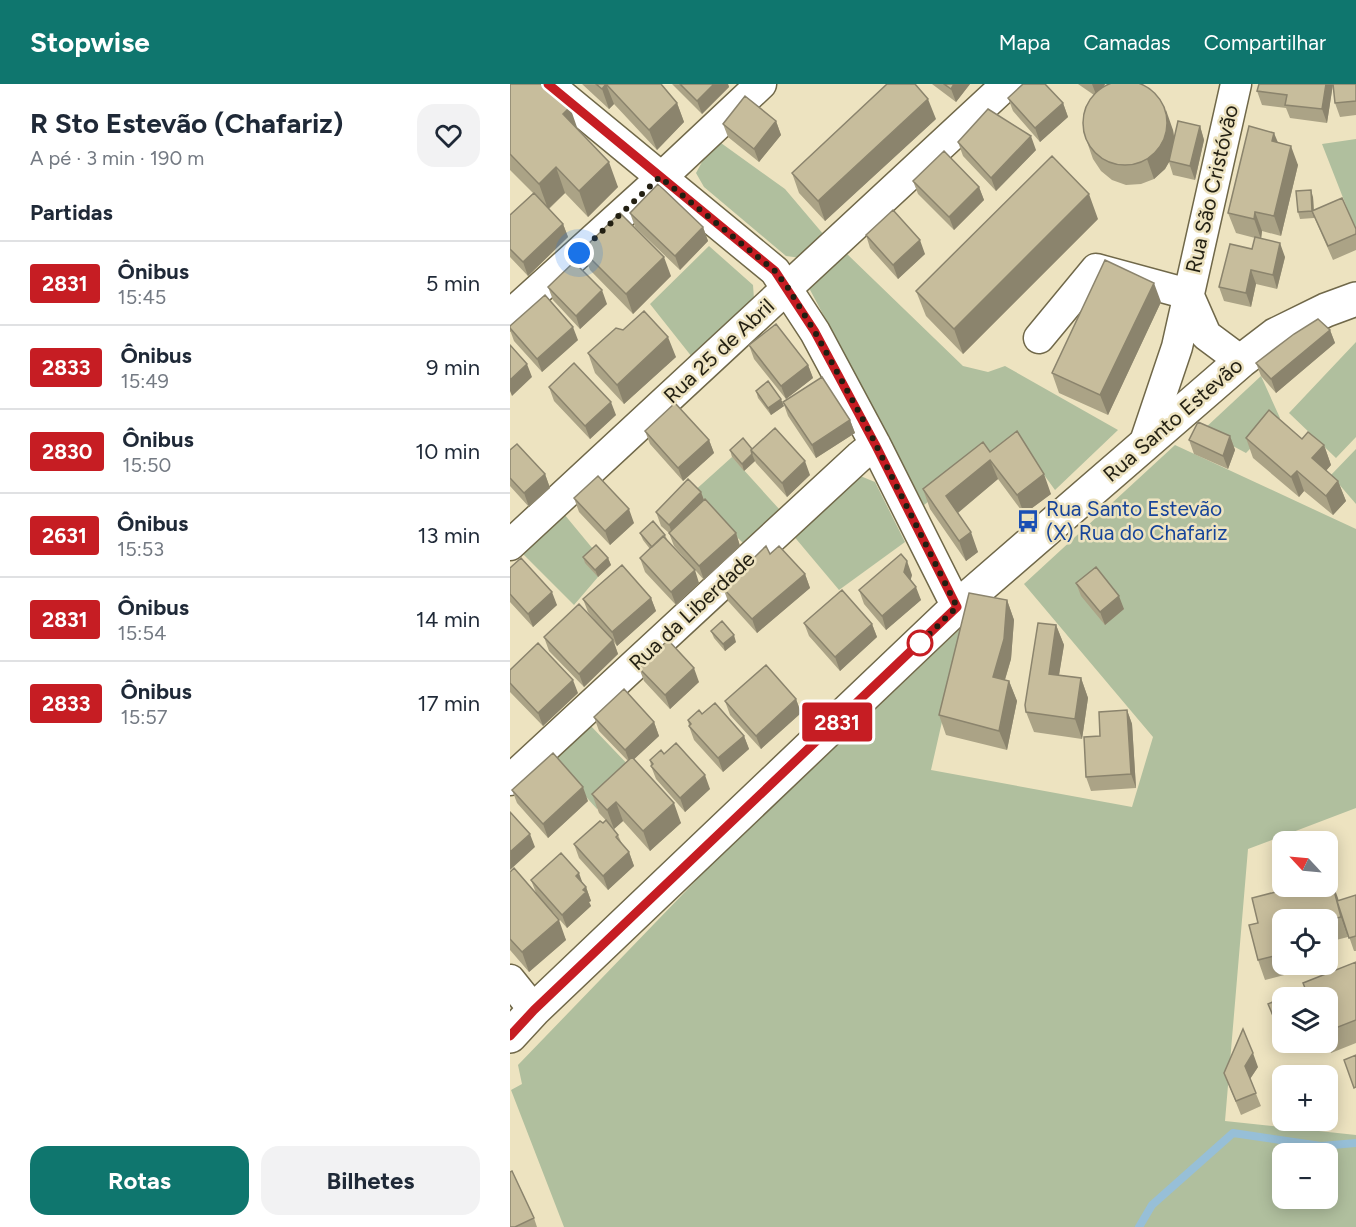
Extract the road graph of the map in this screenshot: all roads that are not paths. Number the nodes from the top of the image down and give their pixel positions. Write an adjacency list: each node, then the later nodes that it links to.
1 (548, 84): 5 (street)
2 (761, 84): 5 (street)
3 (1007, 84): 6 (street, Rua 25 de Abril)
4 (1236, 84): 7 (street, Rua São Cristóvão)
5 (660, 177): 6 (street); 9 (street)
6 (788, 288): 14 (street); 16 (street, Rua 25 de Abril)
7 (1188, 294): 10 (street); 11 (street, Rua São Cristóvão); 12 (street, Rua São Cristóvão)
8 (1356, 299): 12 (street, Rua Santo Estevão)
9 (510, 315)
10 (1039, 338)
11 (1177, 347): 13 (street); 15 (street, Rua São Cristóvão)
12 (1241, 361): 13 (street, Rua Santo Estevão)
13 (1209, 389): 15 (street, Rua Santo Estevão)
14 (875, 444): 17 (street); 18 (street, Rua da Liberdade)
15 (1144, 445): 17 (street, Rua Santo Estevão)
16 (510, 545)
17 (957, 607): 20 (street, Rua Santo Estevão)
18 (510, 780)
19 (510, 980): 20 (street)
20 (534, 1010): 21 (street, Rua Santo Estevão)
21 (510, 1036)

